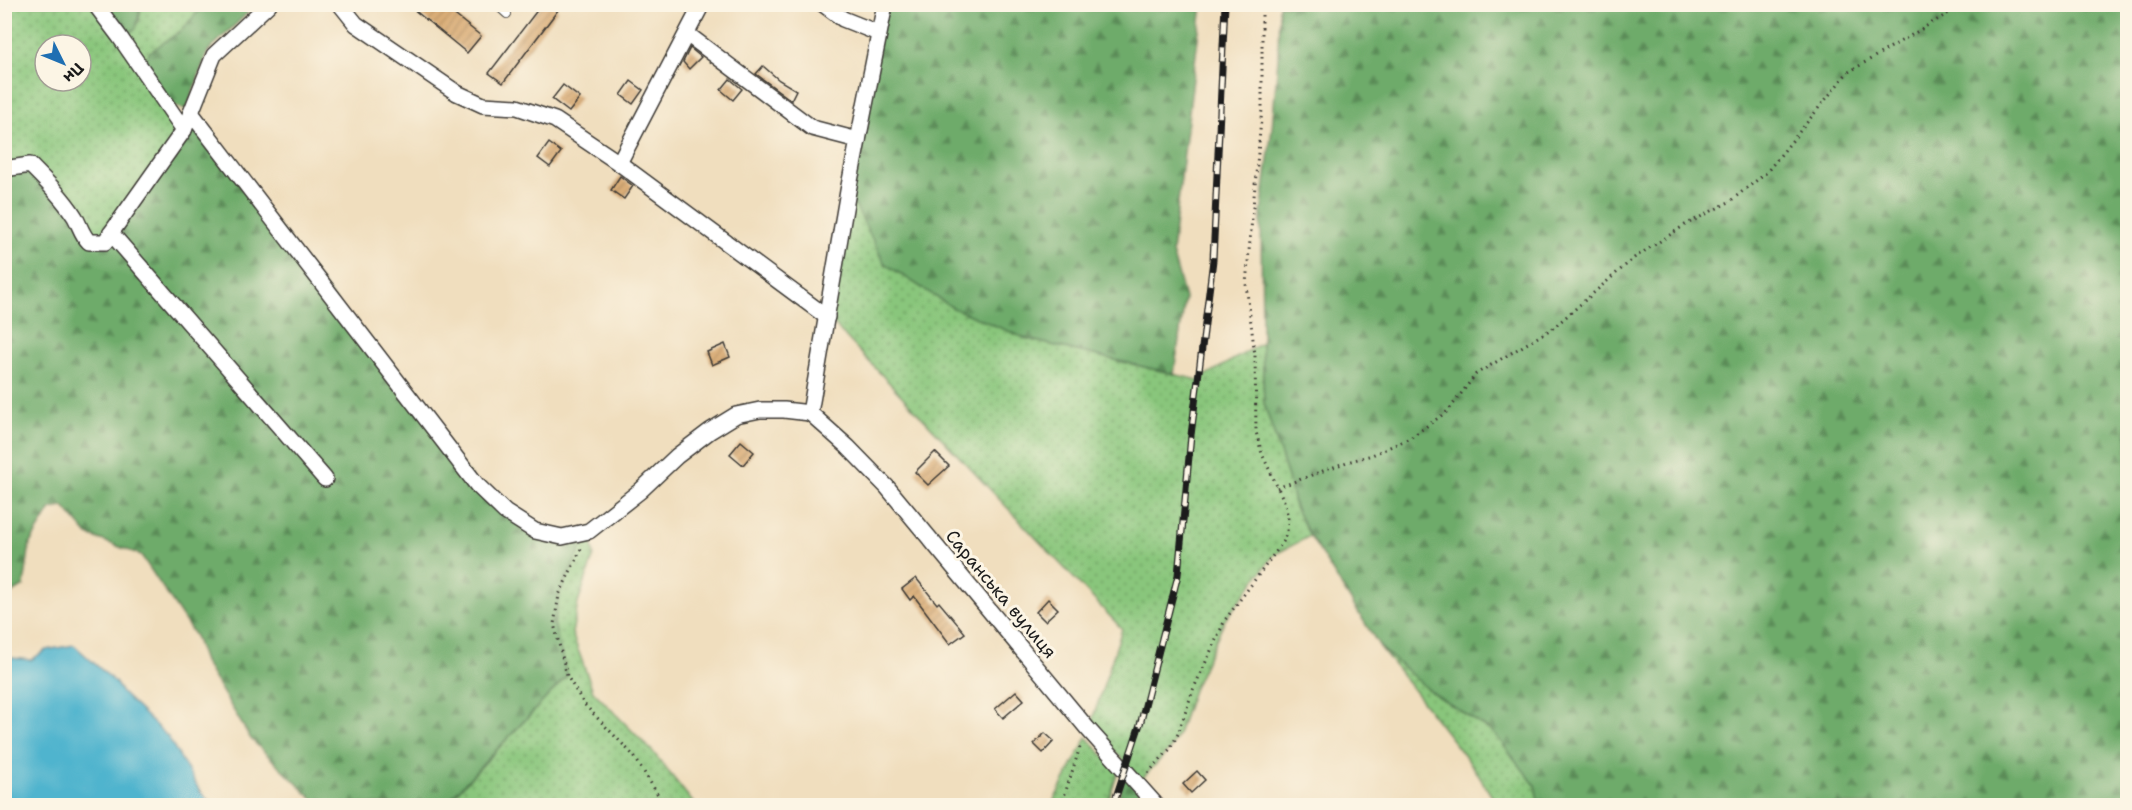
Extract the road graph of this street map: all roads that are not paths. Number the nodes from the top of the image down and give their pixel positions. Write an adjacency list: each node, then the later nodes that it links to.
1 (94, 4): 12 (street)
2 (269, 4): 11 (street)
3 (340, 4): 14 (street)
4 (496, 4): 8 (lane)
5 (702, 4): 10 (street)
6 (823, 4): 9 (street)
7 (885, 4): 9 (street)
8 (507, 14)
9 (878, 33): 13 (street)
10 (687, 34): 13 (street); 14 (street)
11 (192, 114): 12 (street); 18 (street)
12 (184, 130): 16 (street)
13 (858, 140): 17 (street)
14 (619, 163): 17 (street)
15 (4, 169): 16 (street)
16 (111, 233): 19 (street)
17 (827, 317): 18 (street)
18 (810, 413): 20 (street, Саранська вулиця)
19 (325, 479)
20 (1157, 806)

